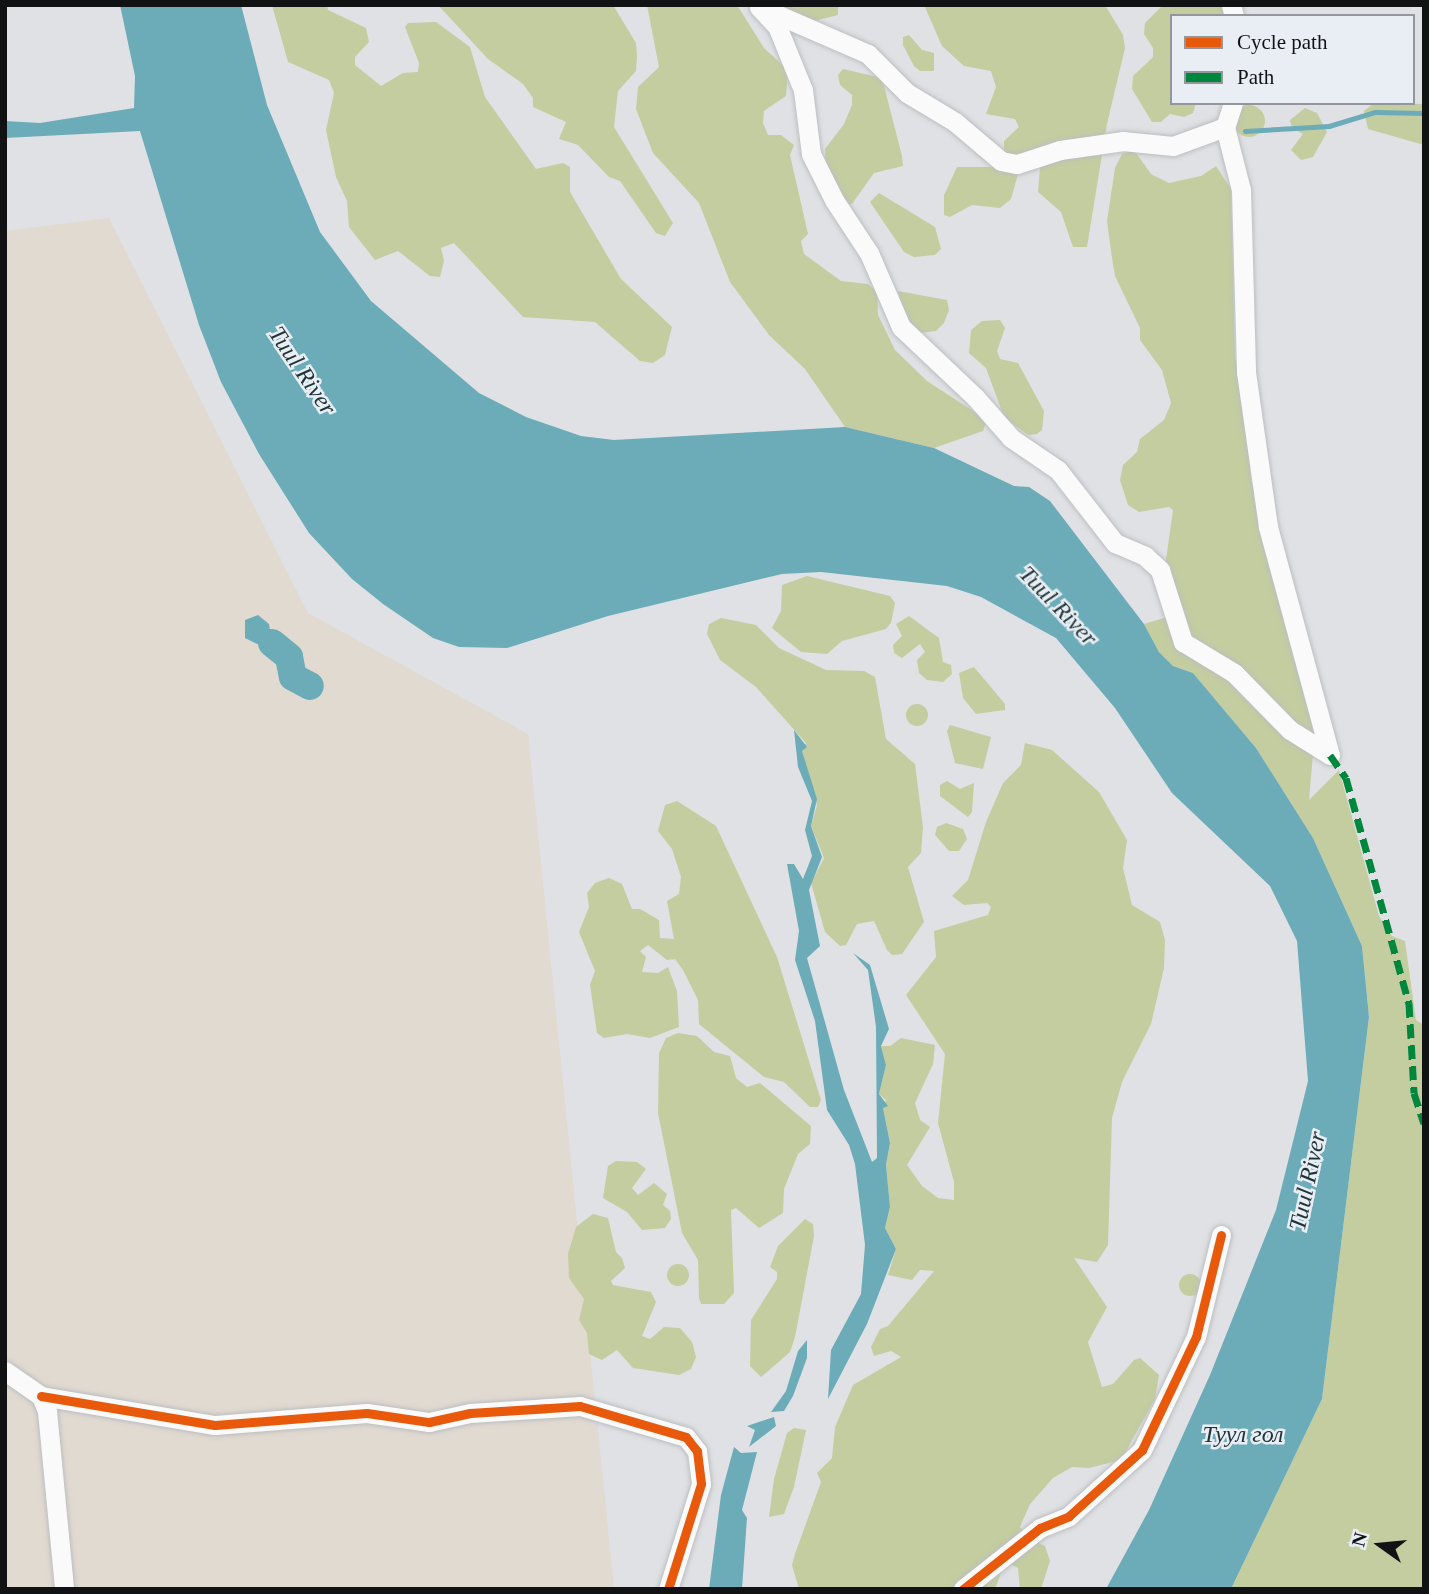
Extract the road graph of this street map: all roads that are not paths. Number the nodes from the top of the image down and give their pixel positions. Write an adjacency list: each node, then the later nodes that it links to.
1 (757, 6): 3 (street); 3 (street)
2 (1232, 105): 3 (street)
3 (1225, 127)
4 (1221, 1235): 9 (street)
5 (5, 1371): 6 (street)
6 (41, 1396): 7 (street); 8 (street)
7 (64, 1589)
8 (668, 1589)
9 (963, 1589)

